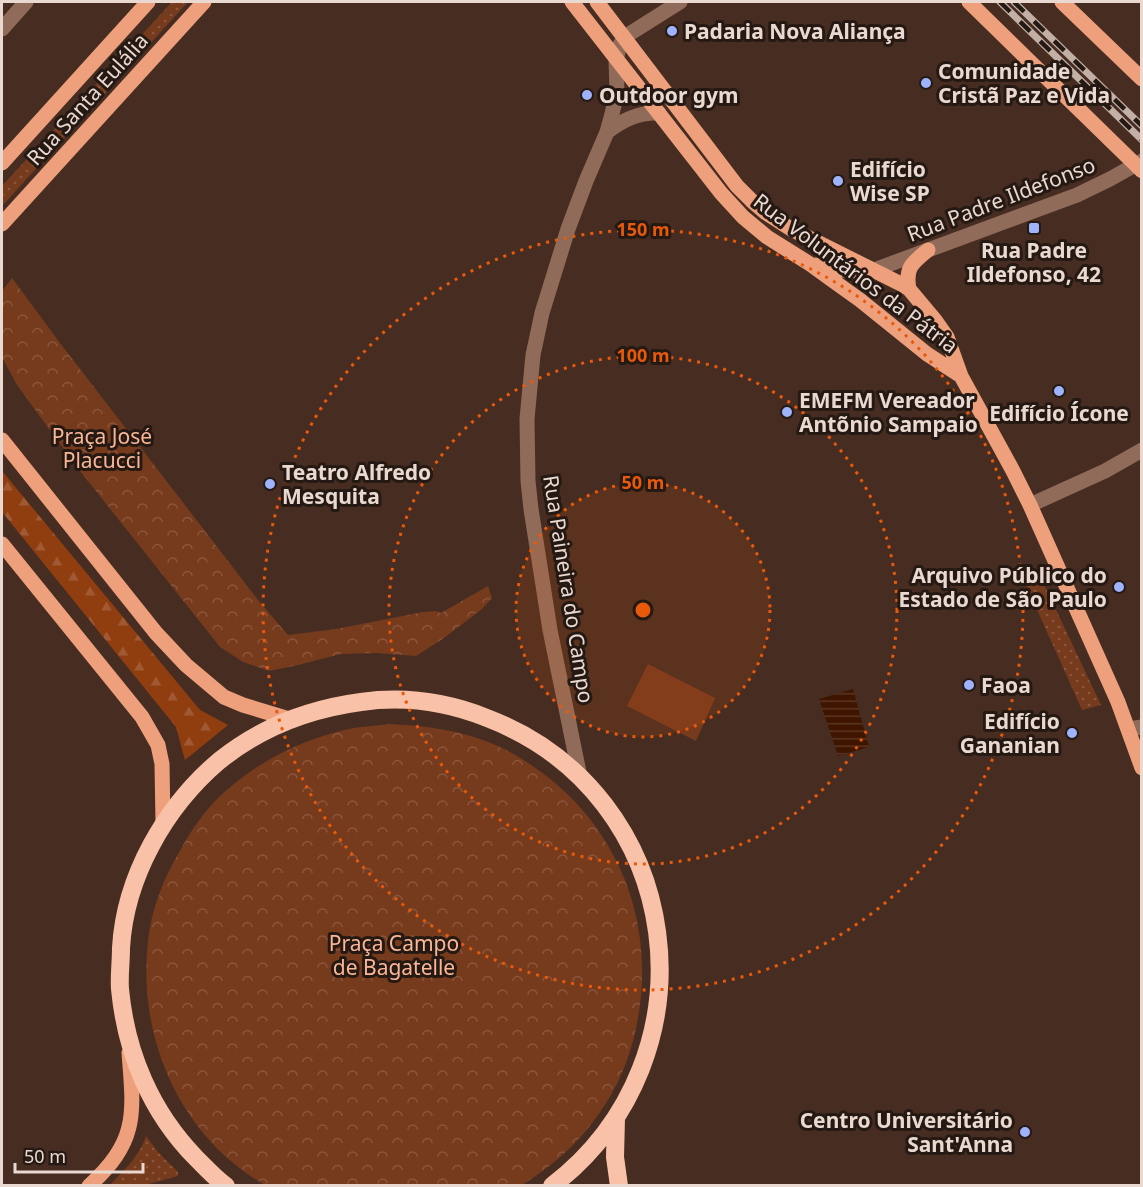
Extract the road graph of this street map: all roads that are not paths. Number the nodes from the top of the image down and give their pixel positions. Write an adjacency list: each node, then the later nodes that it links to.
1 (26, 2): 9 (street)
2 (148, 2): 15 (main road, Rua Santa Eulália)
3 (204, 2): 17 (main road, Rua Santa Eulália)
4 (572, 2): 11 (main road, Rua Voluntários da Pátria)
5 (597, 2): 10 (main road, Rua Voluntários da Pátria)
6 (680, 2): 10 (street)
7 (969, 2): 16 (main road)
8 (1062, 2): 12 (main road)
9 (2, 30)
10 (624, 38): 11 (street); 20 (main road, Rua Voluntários da Pátria)
11 (616, 59): 13 (main road, Rua Voluntários da Pátria); 14 (street, Rua Paineira do Campo)
12 (1142, 79)
13 (659, 113): 14 (street); 19 (main road, Rua Voluntários da Pátria)
14 (607, 132): 30 (street, Rua Paineira do Campo)
15 (2, 163)
16 (1139, 166): 18 (street, Rua Padre Ildefonso)
17 (2, 224)
18 (928, 250): 20 (street, Rua Padre Ildefonso); 21 (main road)
19 (810, 264): 20 (main road); 22 (main road, Rua Voluntários da Pátria)
20 (874, 270): 21 (main road, Rua Voluntários da Pátria)
21 (909, 289): 22 (main road, Rua Voluntários da Pátria)
22 (961, 376): 25 (main road, Rua Voluntários da Pátria)
23 (2, 440): 27 (main road)
24 (1142, 450): 25 (street)
25 (1030, 505): 28 (main road, Rua Voluntários da Pátria)
26 (2, 544): 31 (main road)
27 (289, 719): 30 (highway); 31 (highway)
28 (1135, 728): 29 (main road, Rua Voluntários da Pátria)
29 (1142, 768)
30 (580, 777): 33 (highway)
31 (164, 823): 32 (highway)
32 (129, 1043): 34 (main road); 35 (highway)
33 (616, 1118): 36 (highway); 37 (highway)
34 (89, 1185)
35 (226, 1185)
36 (552, 1185)
37 (619, 1185)

